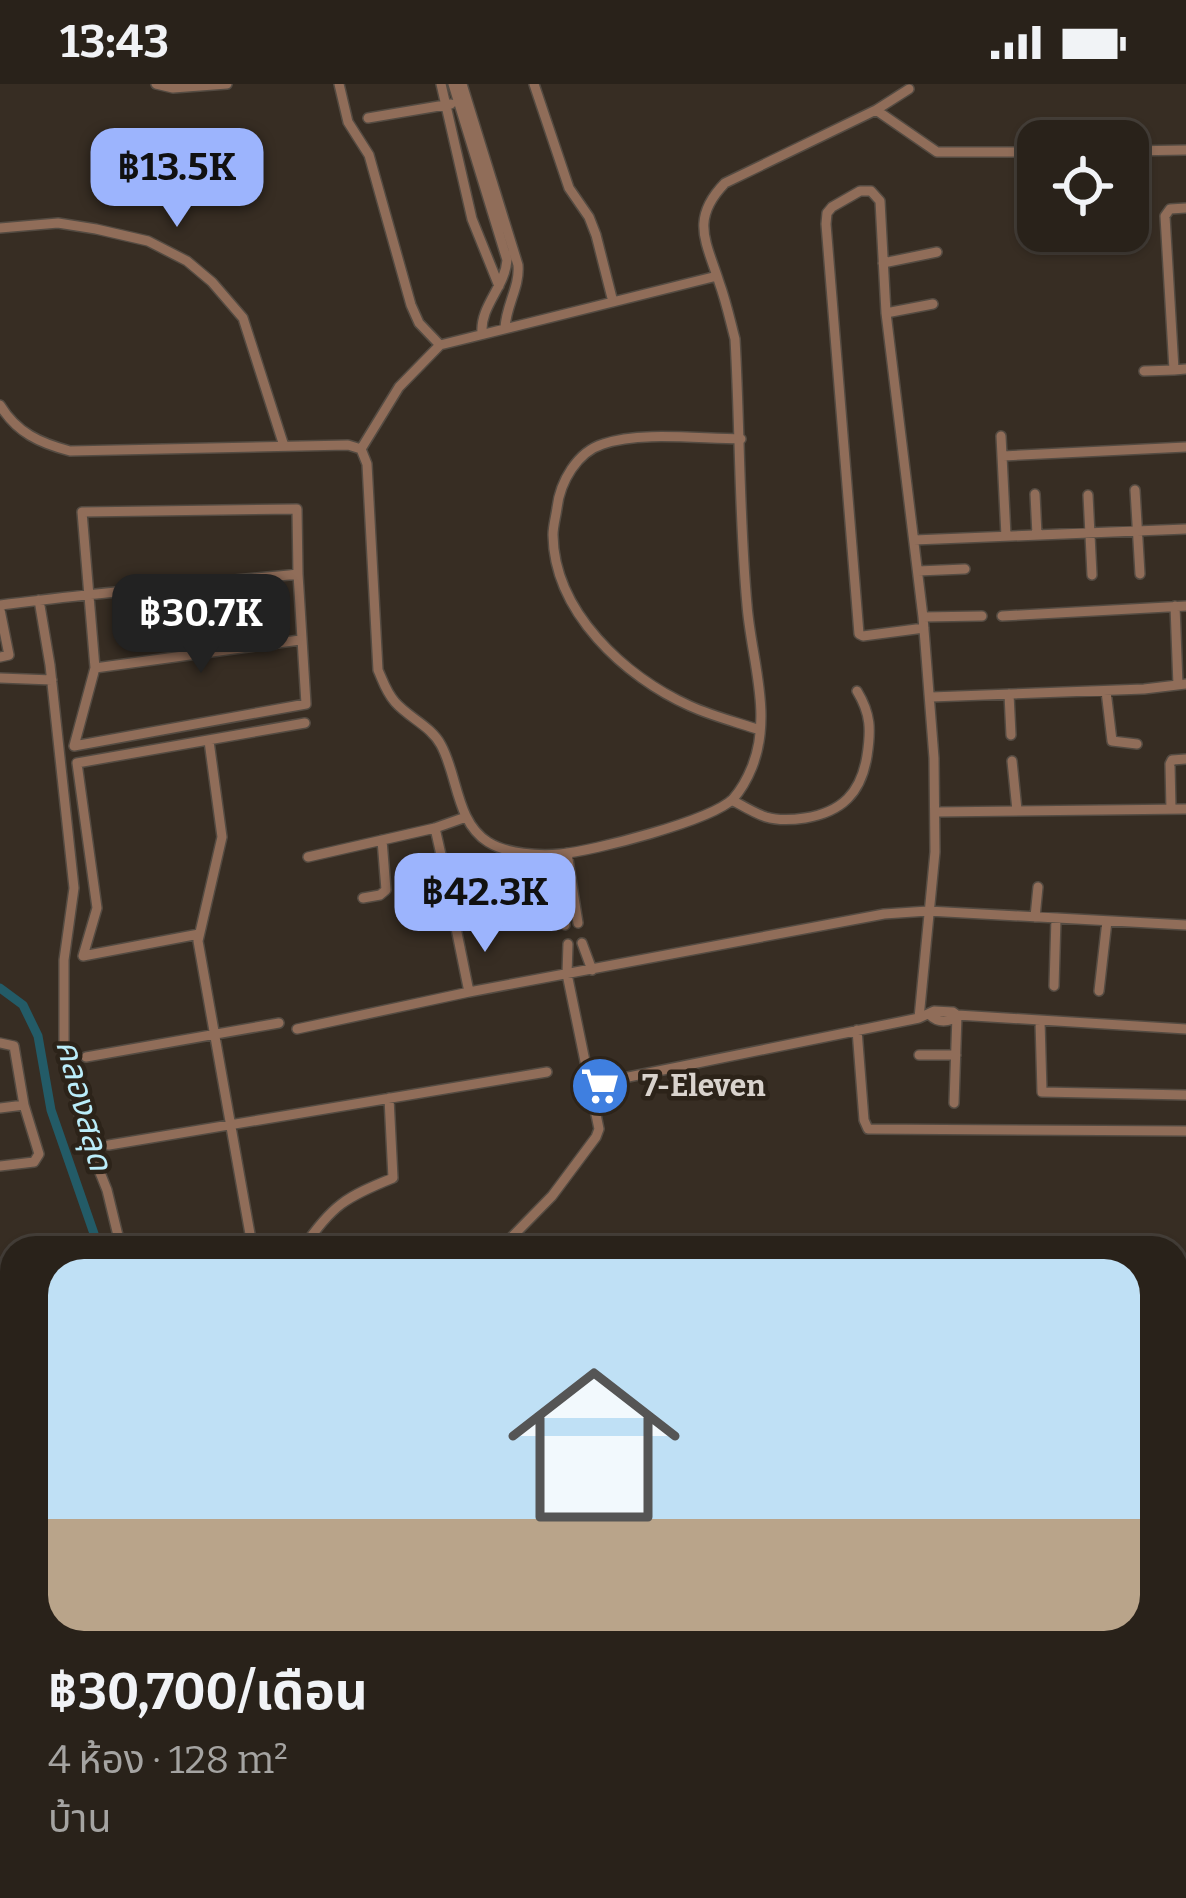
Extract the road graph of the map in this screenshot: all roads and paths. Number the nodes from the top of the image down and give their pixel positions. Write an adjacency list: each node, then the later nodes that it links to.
1 (156, 84): 2 (street)
2 (227, 84)
3 (339, 84): 30 (street)
4 (441, 84): 9 (street)
5 (458, 84): 8 (street)
6 (534, 84): 25 (street)
7 (909, 89): 10 (street)
8 (464, 103): 9 (street); 15 (street); 28 (street)
9 (446, 105): 11 (street); 16 (street)
10 (876, 110): 14 (street); 21 (street)
11 (368, 118)
12 (1186, 150): 13 (street)
13 (1149, 151)
14 (1017, 152)
15 (484, 185): 16 (street); 22 (street)
16 (466, 188): 22 (street)
17 (1186, 208): 24 (street)
18 (2, 228): 36 (street)
19 (937, 253): 20 (street)
20 (883, 262): 27 (street); 60 (street)
21 (717, 275): 25 (street); 35 (street)
22 (499, 286): 29 (street)
23 (1186, 287): 24 (street)
24 (1169, 288): 31 (street)
25 (613, 302): 28 (street)
26 (933, 304): 27 (street)
27 (886, 314): 48 (street)
28 (505, 328): 29 (street)
29 (482, 333): 30 (street)
30 (440, 345): 38 (street)
31 (1180, 369): 32 (street)
32 (1144, 371)
33 (0, 405): 36 (street)
34 (1001, 436): 39 (street)
35 (741, 440): 72 (street); 72 (street)
36 (284, 446): 38 (street)
37 (1186, 447): 39 (street)
38 (361, 448): 83 (street)
39 (1003, 456): 47 (street)
40 (1135, 490): 44 (street)
41 (1035, 494): 46 (street)
42 (1088, 495): 45 (street)
43 (1186, 529): 44 (street)
44 (1137, 531): 45 (street); 52 (street)
45 (1090, 533): 46 (street); 53 (street)
46 (1037, 535): 47 (street)
47 (1006, 536): 48 (street)
48 (914, 540): 50 (street)
49 (965, 568): 50 (street)
50 (918, 571): 60 (street)
51 (298, 574): 54 (street); 54 (street); 61 (street)
52 (1140, 574)
53 (1091, 575)
54 (89, 595): 55 (street); 63 (street)
55 (40, 600): 57 (street); 65 (street)
56 (1180, 606): 59 (street); 66 (street)
57 (0, 608): 62 (street)
58 (982, 616): 60 (street)
59 (1002, 616)
60 (924, 623): 70 (street)
61 (300, 640): 63 (street); 63 (street)
62 (0, 657)
63 (95, 668)
64 (0, 678): 65 (street)
65 (52, 680): 131 (street)
66 (1182, 685): 68 (street)
67 (857, 691): 78 (street)
68 (1106, 691): 69 (street); 75 (street)
69 (1009, 694): 70 (street); 73 (street)
70 (931, 697): 82 (street)
71 (305, 724): 74 (street)
72 (760, 730): 78 (street)
73 (1012, 735)
74 (208, 740): 100 (street); 100 (street)
75 (1136, 744)
76 (1186, 759): 79 (street)
77 (1012, 761): 81 (street)
78 (732, 800): 86 (street)
79 (1171, 809): 80 (street); 81 (street)
80 (1186, 809)
81 (1017, 810): 82 (street)
82 (937, 812): 92 (street)
83 (466, 817): 84 (street); 87 (street)
84 (435, 827): 85 (street); 90 (street)
85 (382, 840): 88 (street); 91 (street)
86 (568, 853): 87 (street); 96 (street)
87 (554, 854): 97 (street)
88 (308, 857)
89 (1038, 887): 93 (street)
90 (450, 895)
91 (363, 898)
92 (928, 911): 93 (street); 103 (street); 109 (street)
93 (1035, 917): 94 (street)
94 (1056, 918): 95 (street); 105 (street)
95 (1107, 921): 98 (street); 106 (street)
96 (578, 923)
97 (565, 925)
98 (1186, 926)
99 (456, 928): 107 (street)
100 (199, 934): 115 (street)
101 (582, 943): 103 (street)
102 (568, 944): 104 (street)
103 (592, 970): 104 (street)
104 (566, 974): 107 (street); 121 (street)
105 (1054, 986)
106 (1099, 991)
107 (469, 992): 112 (street)
108 (957, 1016): 109 (street); 110 (street); 118 (street)
109 (924, 1017): 114 (street)
110 (1040, 1021): 113 (street); 122 (street)
111 (279, 1023): 115 (street)
112 (297, 1029)
113 (1186, 1029)
114 (857, 1030): 121 (street); 128 (street)
115 (214, 1036): 119 (street); 127 (street)
116 (0, 1043): 125 (street)
117 (919, 1055): 118 (street)
118 (956, 1055): 124 (street)
119 (86, 1057)
120 (547, 1072): 123 (street)
121 (589, 1085): 134 (street)
122 (1186, 1095)
123 (389, 1098): 127 (street); 133 (street)
124 (954, 1103)
125 (24, 1105): 126 (street); 130 (street)
126 (0, 1108)
127 (230, 1125): 129 (street); 132 (street)
128 (1186, 1131)
129 (109, 1145)
130 (0, 1166)
131 (119, 1236)
132 (250, 1236)
133 (312, 1236)
134 (513, 1236)

